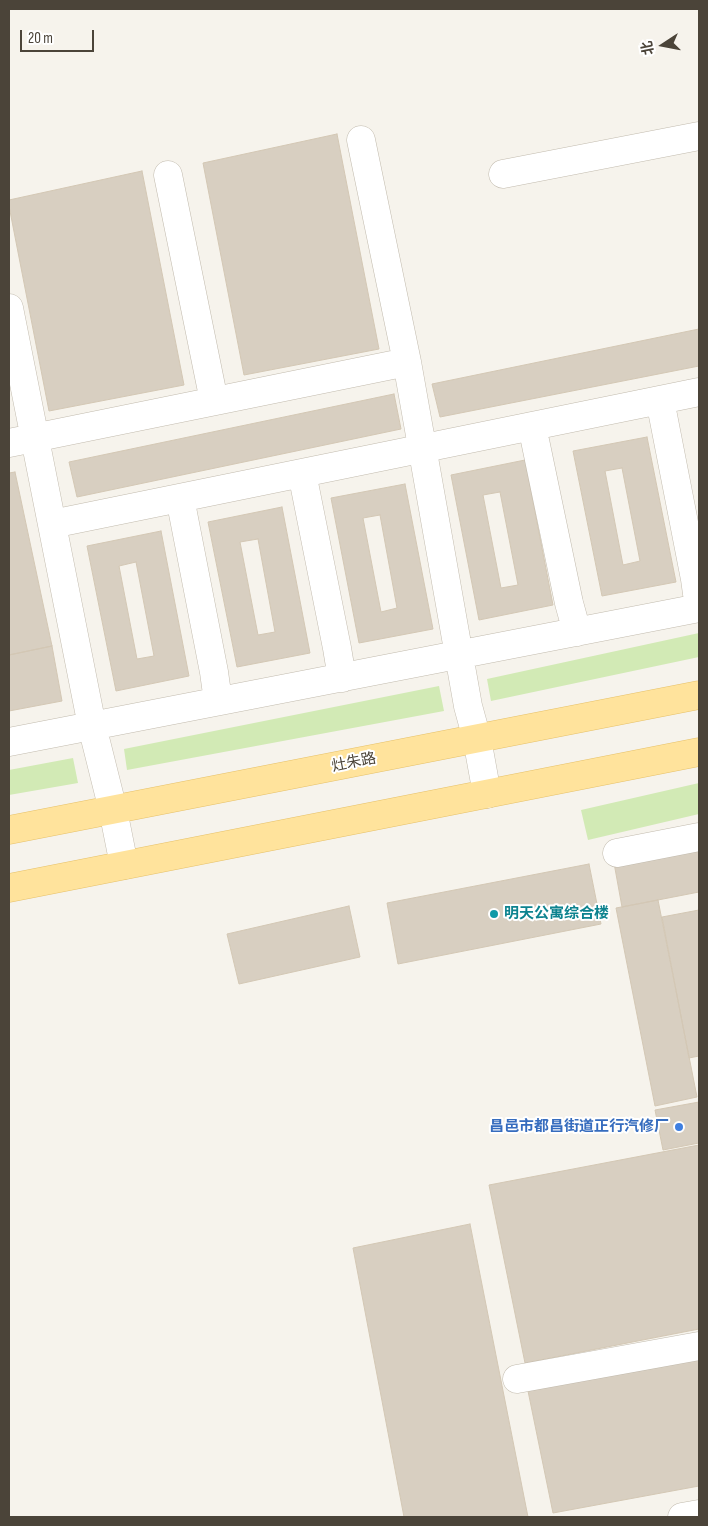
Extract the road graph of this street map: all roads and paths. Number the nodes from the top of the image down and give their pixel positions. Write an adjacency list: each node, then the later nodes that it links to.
1 (699, 136): 3 (lane)
2 (361, 140): 6 (lane)
3 (503, 174)
4 (168, 175): 9 (lane)
5 (9, 308): 11 (lane)
6 (407, 362): 9 (lane); 17 (lane)
7 (699, 392): 8 (lane)
8 (660, 400): 10 (lane); 15 (lane)
9 (214, 401): 11 (lane)
10 (532, 426): 12 (lane); 16 (lane)
11 (22, 441): 14 (lane)
12 (302, 473): 13 (lane); 18 (lane)
13 (180, 498): 14 (lane); 20 (lane)
14 (52, 524): 21 (lane)
15 (699, 608): 16 (lane)
16 (577, 632): 17 (lane)
17 (459, 655): 18 (lane); 22 (lane)
18 (342, 678): 20 (lane)
19 (699, 695): 22 (main road, 灶朱路)
20 (218, 701): 21 (lane)
21 (92, 726): 23 (lane); 26 (lane)
22 (477, 738): 25 (lane); 26 (main road, 灶朱路)
23 (9, 742)
24 (699, 752): 25 (main road)
25 (486, 794): 30 (main road)
26 (113, 810): 27 (main road, 灶朱路); 30 (lane)
27 (9, 830)
28 (699, 837): 29 (lane)
29 (616, 853)
30 (124, 865): 31 (main road)
31 (9, 888)
32 (699, 1346): 33 (lane)
33 (517, 1379)
34 (699, 1514): 35 (lane)
35 (682, 1517)

